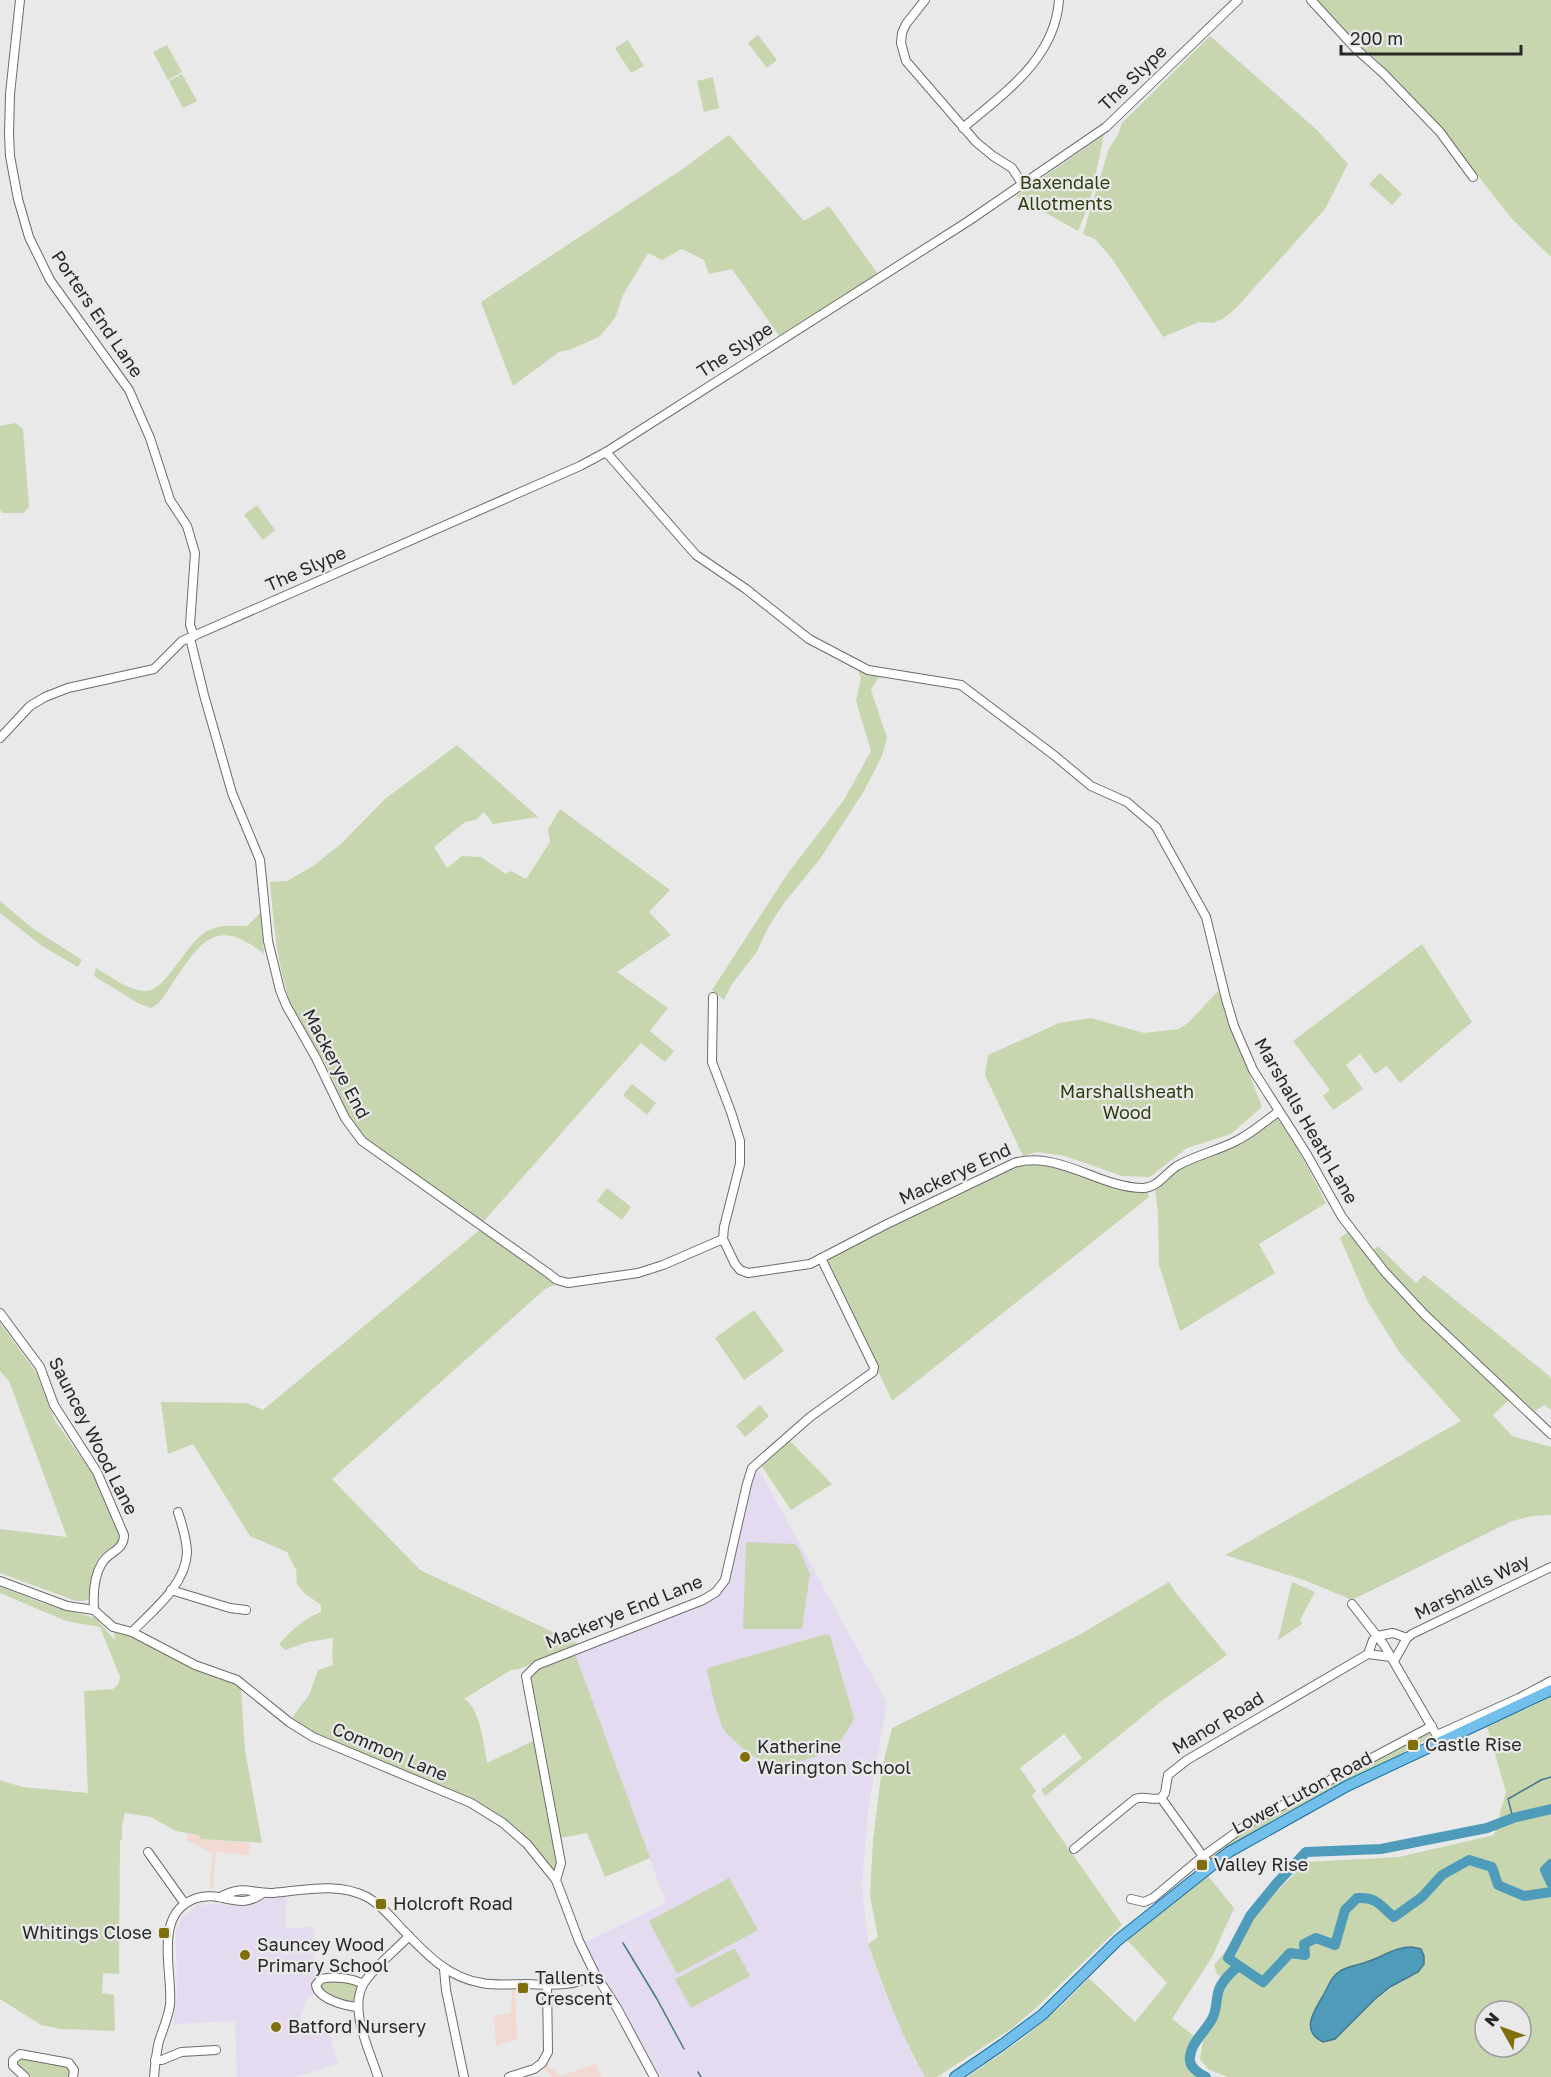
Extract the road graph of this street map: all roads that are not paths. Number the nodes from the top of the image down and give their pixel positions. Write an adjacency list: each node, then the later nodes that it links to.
1 (20, 0): 10 (street, Porters End Lane)
2 (1059, 0): 6 (street)
3 (1238, 0): 8 (street, The Slype)
4 (1311, 0): 7 (street)
5 (920, 2): 6 (street)
6 (963, 128): 8 (street)
7 (1473, 177)
8 (1023, 185): 9 (street, The Slype)
9 (606, 452): 11 (street, The Slype); 15 (street, Marshalls Heath Lane)
10 (190, 625): 11 (street, Porters End Lane); 12 (street)
11 (192, 637): 12 (street); 16 (street, Mackerye End)
12 (179, 643): 13 (street)
13 (0, 738)
14 (713, 998): 16 (street)
15 (1278, 1112): 17 (street, Mackerye End); 19 (street, Marshalls Heath Lane)
16 (723, 1239): 17 (street, Mackerye End)
17 (821, 1258): 40 (street, Mackerye End Lane)
18 (0, 1313): 25 (street, Sauncey Wood Lane)
19 (1551, 1434)
20 (178, 1512): 23 (street)
21 (1551, 1567): 29 (street, Marshalls Way)
22 (0, 1581): 25 (street, Common Lane)
23 (171, 1590): 26 (street); 27 (street)
24 (1352, 1604): 28 (street)
25 (94, 1610): 27 (street, Common Lane)
26 (246, 1610)
27 (132, 1632): 40 (street, Common Lane)
28 (1377, 1636): 29 (street); 30 (street); 31 (street)
29 (1407, 1638): 31 (street)
30 (1368, 1654): 31 (street); 35 (street, Manor Road)
31 (1393, 1659): 34 (street)
32 (1551, 1681): 34 (street, Lower Luton Road)
33 (1551, 1690): 34 (main road, Lower Luton Road)
34 (1436, 1734): 38 (street, Lower Luton Road); 39 (main road, Lower Luton Road)
35 (1161, 1798): 36 (street); 38 (street)
36 (1074, 1849)
37 (147, 1853): 46 (street)
38 (1202, 1857): 39 (street); 44 (street, Lower Luton Road)
39 (1210, 1866): 64 (main road, Lower Luton Road)
40 (556, 1880): 49 (street, Common Lane)
41 (241, 1889): 42 (street); 43 (street); 45 (street)
42 (263, 1893): 45 (street); 47 (street)
43 (220, 1897): 45 (street); 46 (street)
44 (1131, 1899)
45 (242, 1902)
46 (185, 1904): 56 (street)
47 (409, 1936): 48 (street); 51 (street)
48 (444, 1969): 50 (street); 53 (street)
49 (595, 1974): 52 (street); 63 (street, Common Lane)
50 (463, 1978): 52 (street); 53 (street)
51 (363, 1984): 54 (street); 54 (street)
52 (547, 1984): 62 (street)
53 (446, 1990): 61 (street)
54 (357, 2007): 60 (street)
55 (216, 2050): 56 (street)
56 (155, 2060): 59 (street)
57 (26, 2077): 58 (street)
58 (73, 2077)
59 (154, 2077)
60 (378, 2077)
61 (464, 2077)
62 (509, 2077)
63 (654, 2077)
64 (955, 2077)

